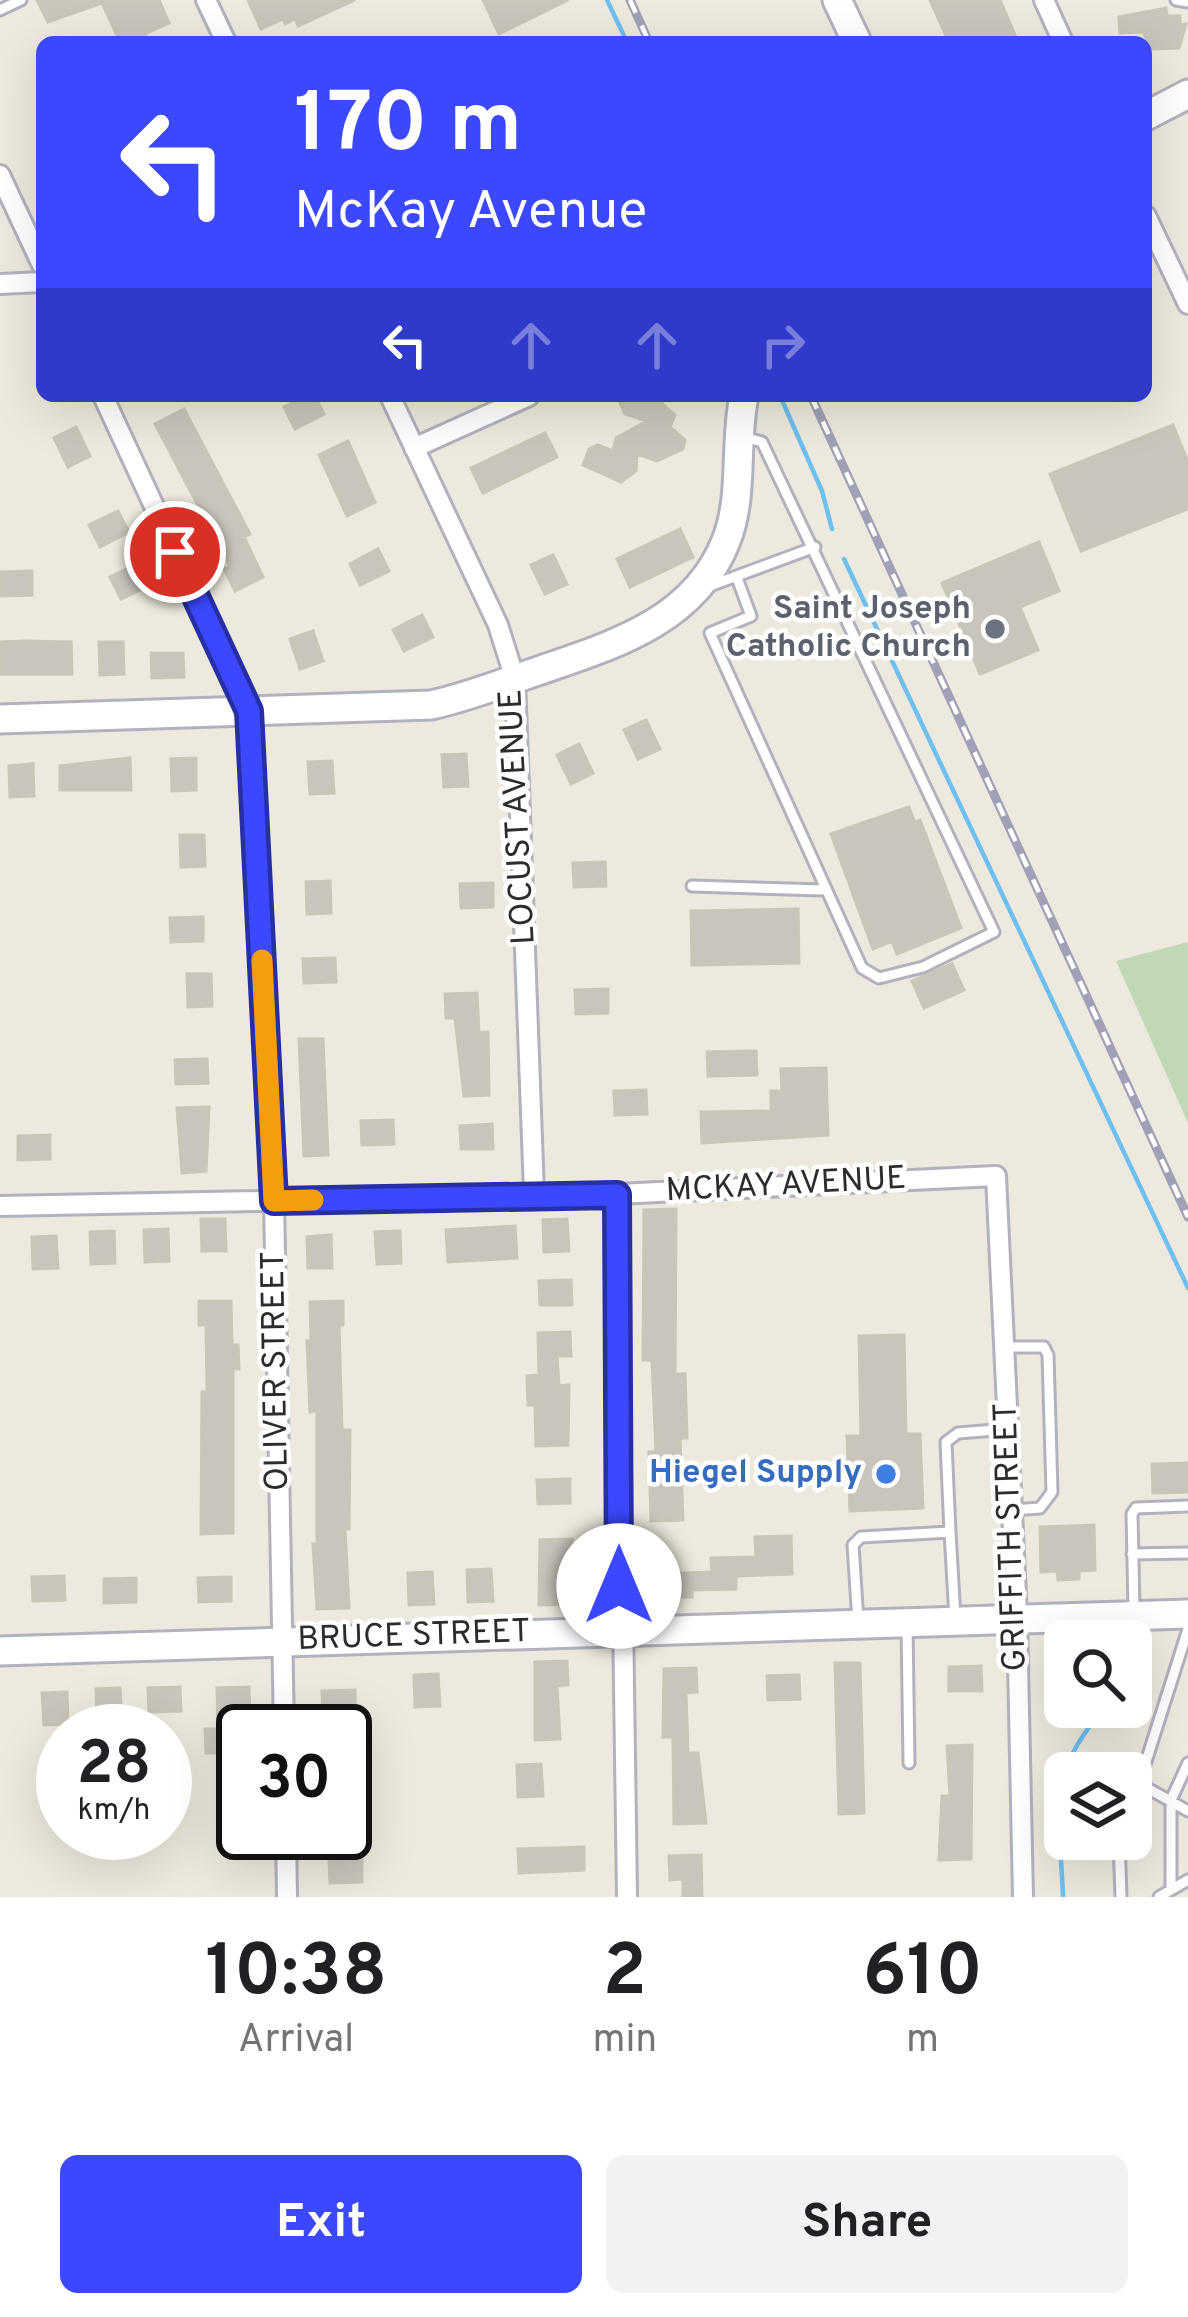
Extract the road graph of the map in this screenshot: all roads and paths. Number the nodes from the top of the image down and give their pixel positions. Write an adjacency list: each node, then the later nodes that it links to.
1 (21, 0): 7 (lane)
2 (206, 0): 8 (street)
3 (837, 0): 9 (street)
4 (1044, 0): 10 (street)
5 (1176, 0): 6 (lane)
6 (1188, 2)
7 (0, 10)
8 (223, 36)
9 (854, 36)
10 (1061, 36)
11 (1188, 94): 12 (street)
12 (1152, 113)
13 (0, 175): 15 (street)
14 (1152, 229): 18 (street)
15 (36, 253)
16 (36, 283): 17 (street)
17 (0, 284)
18 (1188, 304)
19 (106, 402): 29 (street, OLIVER STREET)
20 (393, 402): 24 (street, LOCUST AVENUE)
21 (517, 402): 24 (street)
22 (743, 402): 23 (street)
23 (736, 434): 25 (lane); 27 (street)
24 (414, 448): 28 (street, LOCUST AVENUE)
25 (814, 547): 26 (lane); 32 (lane)
26 (737, 578): 27 (lane); 32 (lane)
27 (696, 590): 28 (street)
28 (514, 679): 29 (street); 34 (street, LOCUST AVENUE)
29 (249, 711): 30 (street); 36 (street, OLIVER STREET)
30 (0, 719)
31 (692, 886): 32 (lane)
32 (824, 890)
33 (996, 1176): 35 (street, MCKAY AVENUE); 38 (street, GRIFFITH STREET)
34 (534, 1193): 35 (street, MCKAY AVENUE); 36 (street, MCKAY AVENUE)
35 (617, 1195): 52 (street)
36 (274, 1201): 37 (street, MCKAY AVENUE); 53 (street, OLIVER STREET)
37 (0, 1206)
38 (1004, 1347): 39 (street, GRIFFITH STREET); 41 (lane)
39 (1008, 1429): 41 (street, GRIFFITH STREET); 42 (lane)
40 (1188, 1506): 44 (lane)
41 (1012, 1510): 47 (street, GRIFFITH STREET)
42 (950, 1532): 48 (lane); 50 (lane)
43 (1188, 1552): 44 (lane)
44 (1132, 1554): 46 (lane)
45 (1188, 1614): 46 (street, BRUCE STREET)
46 (1134, 1615): 47 (street, BRUCE STREET)
47 (1017, 1616): 48 (street, BRUCE STREET); 68 (street, GRIFFITH STREET)
48 (955, 1618): 49 (street, BRUCE STREET)
49 (906, 1620): 50 (street, BRUCE STREET); 57 (lane)
50 (858, 1622): 52 (street, BRUCE STREET)
51 (1188, 1629): 56 (lane)
52 (619, 1630): 53 (street, BRUCE STREET); 67 (street)
53 (281, 1641): 54 (street, BRUCE STREET); 55 (street, OLIVER STREET)
54 (0, 1651)
55 (283, 1704)
56 (1150, 1752)
57 (909, 1763)
58 (1188, 1763): 60 (lane)
59 (1152, 1790): 60 (lane)
60 (1171, 1800): 61 (lane); 65 (lane)
61 (1188, 1811)
62 (286, 1860): 66 (street)
63 (1120, 1860): 69 (lane)
64 (1188, 1880): 65 (lane)
65 (1171, 1890): 70 (lane)
66 (287, 1897)
67 (627, 1897)
68 (1022, 1897)
69 (1121, 1897)
70 (1159, 1897)

